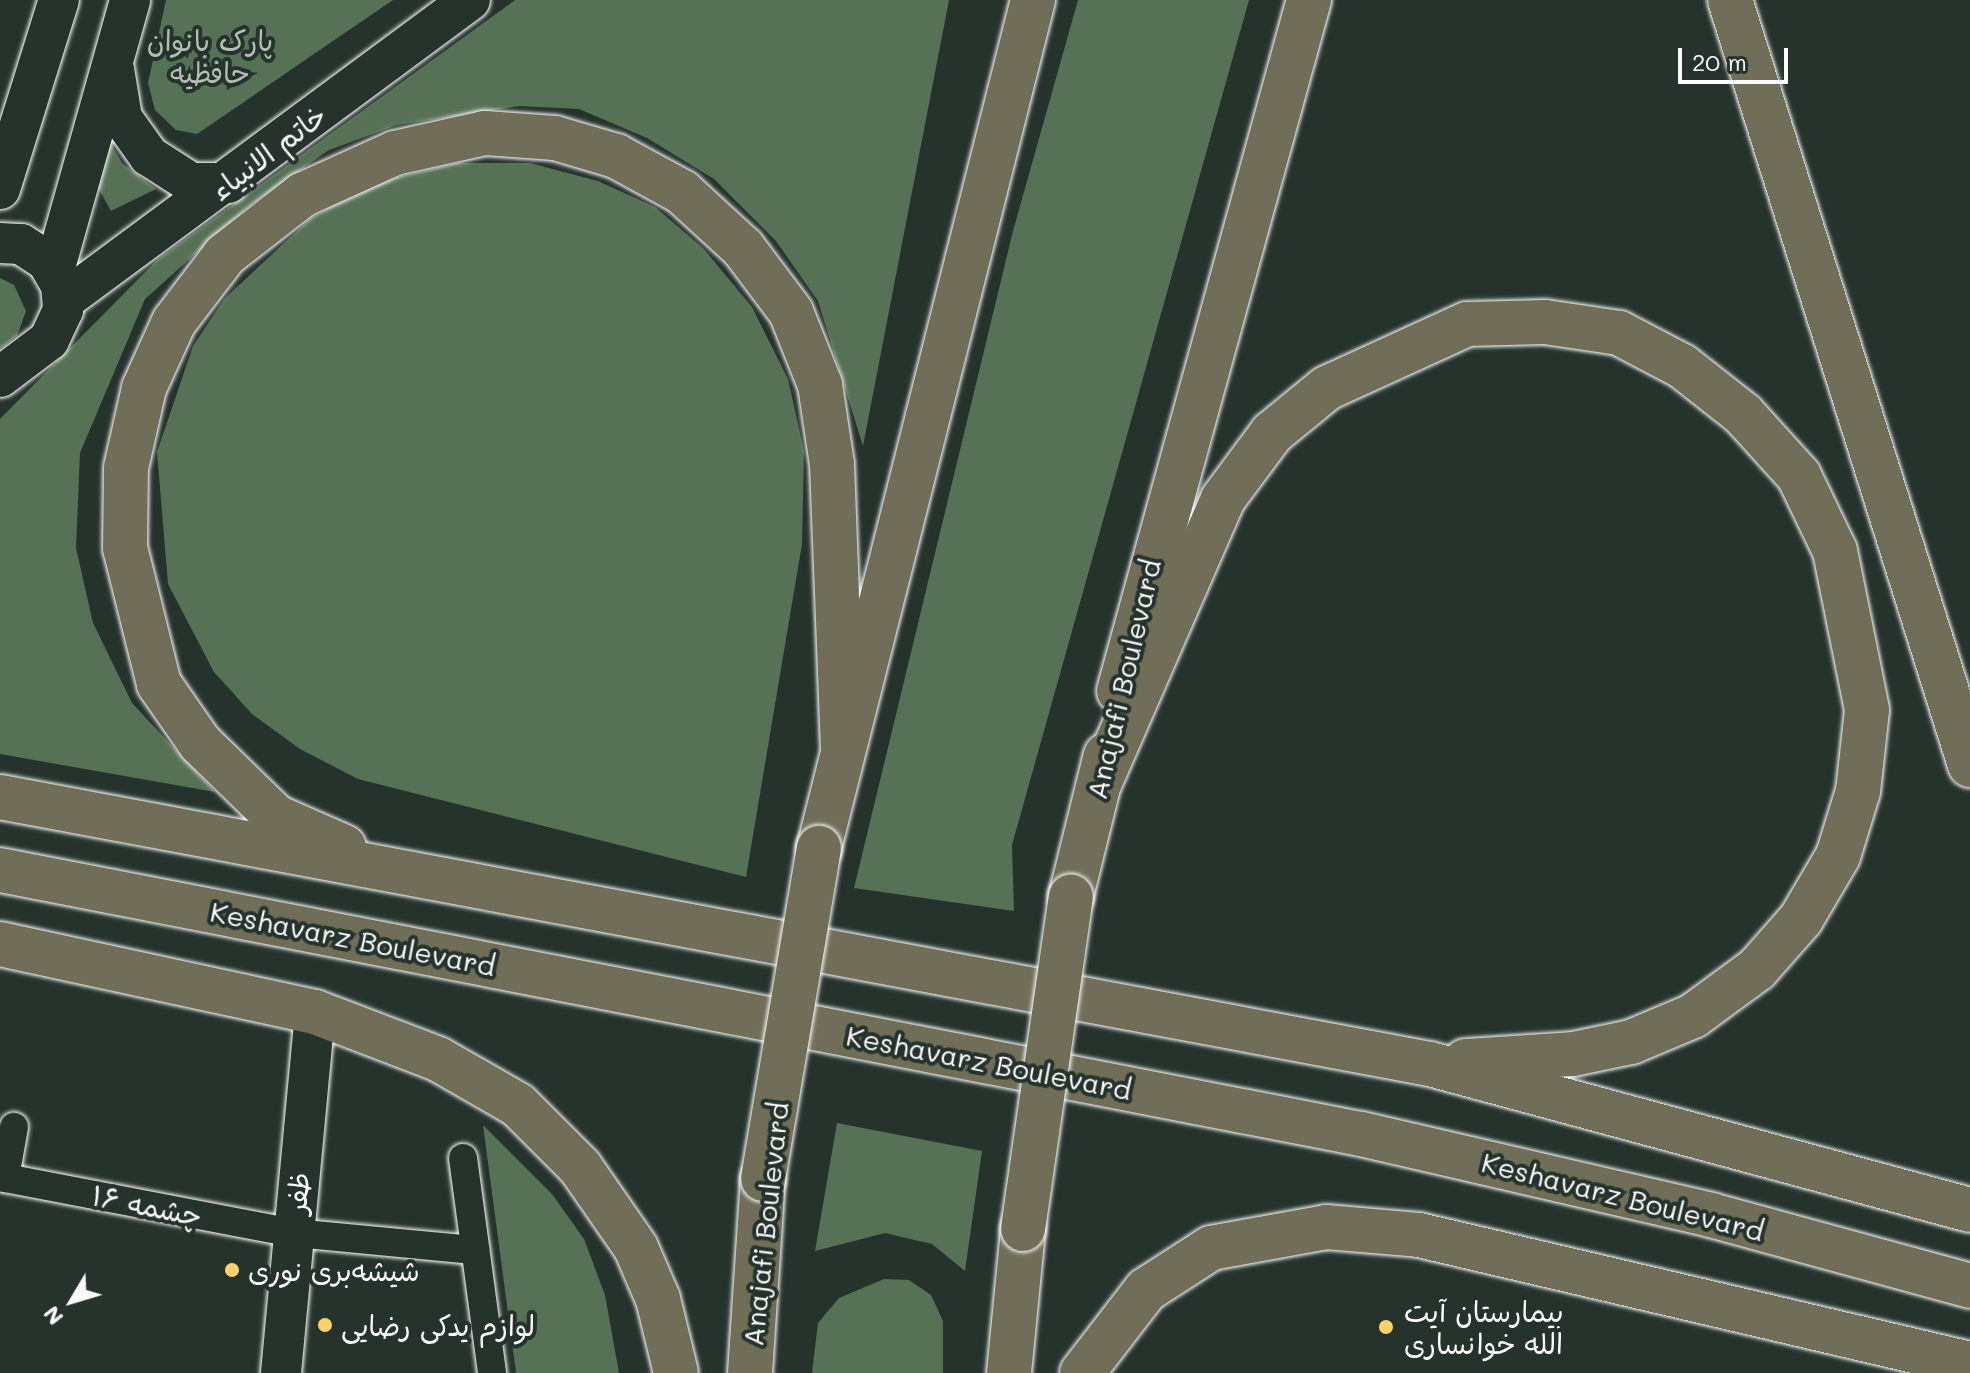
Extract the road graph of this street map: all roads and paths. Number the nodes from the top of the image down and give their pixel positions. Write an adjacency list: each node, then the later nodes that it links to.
1 (59, 0): 9 (main road)
2 (130, 0): 7 (main road)
3 (470, 0): 8 (main road, خاتم الانبیاء)
4 (1033, 0): 13 (main road, Anajafi Boulevard)
5 (1309, 0): 15 (main road, Anajafi Boulevard)
6 (1730, 0): 14 (main road)
7 (113, 62): 8 (main road); 11 (main road)
8 (228, 183): 11 (main road, خاتم الانبیاء)
9 (0, 189)
10 (0, 243): 11 (main road)
11 (59, 286): 12 (main road)
12 (0, 377)
13 (843, 747): 18 (main road); 33 (main road, Anajafi Boulevard, bridge)
14 (1970, 765)
15 (1100, 782): 21 (main road); 34 (main road, Anajafi Boulevard, bridge)
16 (0, 797): 18 (main road)
17 (0, 870): 28 (main road, Keshavarz Boulevard)
18 (415, 880): 21 (main road)
19 (0, 944): 20 (main road)
20 (315, 1012): 26 (main road, ظفر); 32 (main road)
21 (1430, 1064): 25 (main road)
22 (14, 1127): 24 (street)
23 (463, 1158): 27 (street)
24 (3, 1178): 26 (street, چشمه ۱۶)
25 (1970, 1210)
26 (294, 1233): 27 (street, چشمه ۱۶); 30 (main road, ظفر)
27 (475, 1250): 31 (street)
28 (1970, 1286)
29 (1970, 1364): 35 (main road)
30 (281, 1373)
31 (492, 1373)
32 (676, 1373)
33 (750, 1373)
34 (1009, 1373)
35 (1082, 1373)

